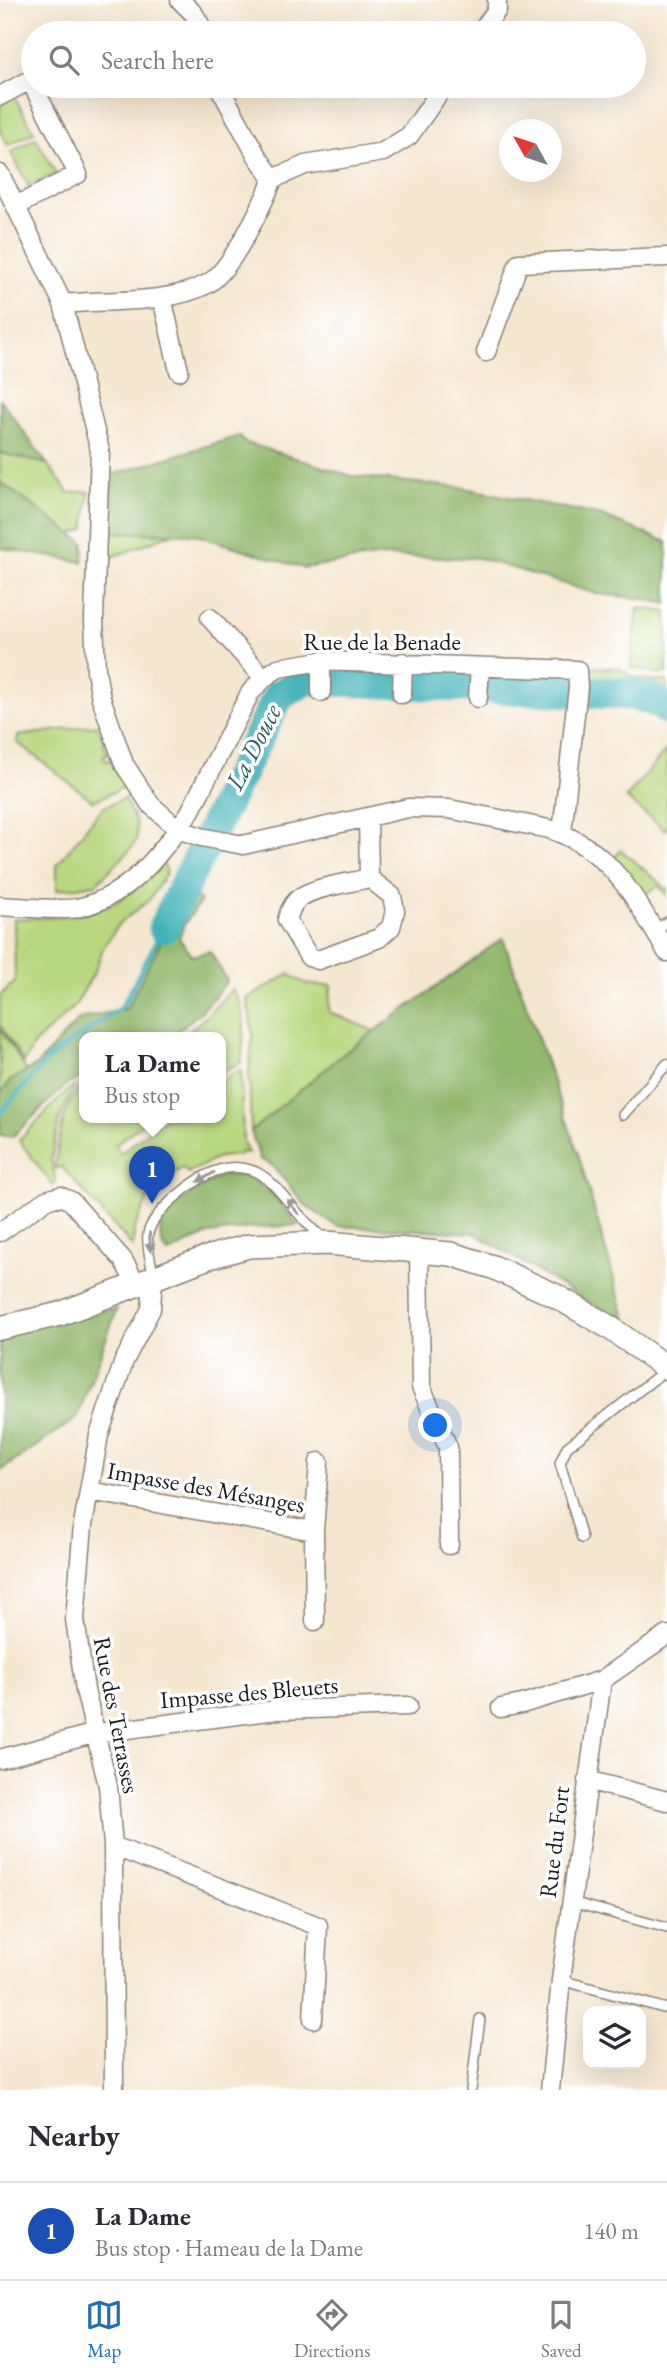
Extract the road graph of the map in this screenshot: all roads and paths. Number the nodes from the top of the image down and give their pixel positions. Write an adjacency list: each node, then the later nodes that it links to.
1 (180, 0): 3 (street)
2 (498, 0): 4 (street)
3 (198, 21)
4 (489, 21)
5 (21, 85): 6 (street)
6 (0, 96)
7 (39, 98): 12 (street)
8 (224, 98): 11 (street)
9 (435, 98): 11 (street)
10 (0, 174): 12 (street)
11 (273, 180): 14 (street)
12 (16, 206): 15 (street)
13 (667, 257): 16 (street)
14 (162, 299): 15 (street); 17 (street)
15 (63, 304): 25 (street)
16 (486, 352)
17 (179, 371)
18 (210, 618): 21 (street)
19 (321, 666): 20 (street, Rue de la Benade); 21 (street, Rue de la Benade); 22 (street)
20 (403, 669): 23 (street); 26 (street, Rue de la Benade)
21 (264, 677): 25 (street)
22 (320, 692)
23 (402, 694)
24 (368, 817): 25 (street); 26 (street); 27 (street)
25 (178, 829): 28 (street)
26 (562, 833): 29 (street)
27 (369, 878): 27 (street)
28 (0, 906)
29 (661, 927): 30 (street)
30 (667, 952)
31 (667, 1064): 32 (lane)
32 (623, 1115)
33 (0, 1232): 36 (street)
34 (327, 1242): 35 (street); 36 (street); 36 (lane, one-way to 36)
35 (419, 1250): 38 (street); 43 (street)
36 (145, 1282): 37 (street); 40 (street, Rue des Terrasses)
37 (0, 1328)
38 (667, 1368): 42 (lane)
39 (319, 1462): 41 (street, Impasse des Mésanges)
40 (89, 1491): 41 (street, Impasse des Mésanges); 49 (street, Rue des Terrasses)
41 (314, 1531): 44 (street, Impasse des Mésanges)
42 (582, 1538)
43 (449, 1545)
44 (314, 1621)
45 (667, 1635): 46 (street)
46 (602, 1680): 48 (street); 51 (street, Rue du Fort)
47 (408, 1706): 49 (street, Impasse des Bleuets)
48 (502, 1708)
49 (96, 1733): 50 (street, Impasse des Bleuets); 53 (street, Rue des Terrasses)
50 (0, 1759)
51 (587, 1780): 52 (street); 54 (street, Rue du Fort)
52 (667, 1801)
53 (113, 1846): 58 (street); 60 (street, Rue des Terrasses)
54 (571, 1902): 55 (lane); 56 (street, Rue du Fort)
55 (667, 1928)
56 (561, 1980): 57 (lane); 62 (street, Rue du Fort)
57 (667, 2008)
58 (313, 2019)
59 (480, 2019): 61 (lane)
60 (114, 2090)
61 (471, 2090)
62 (550, 2090)

